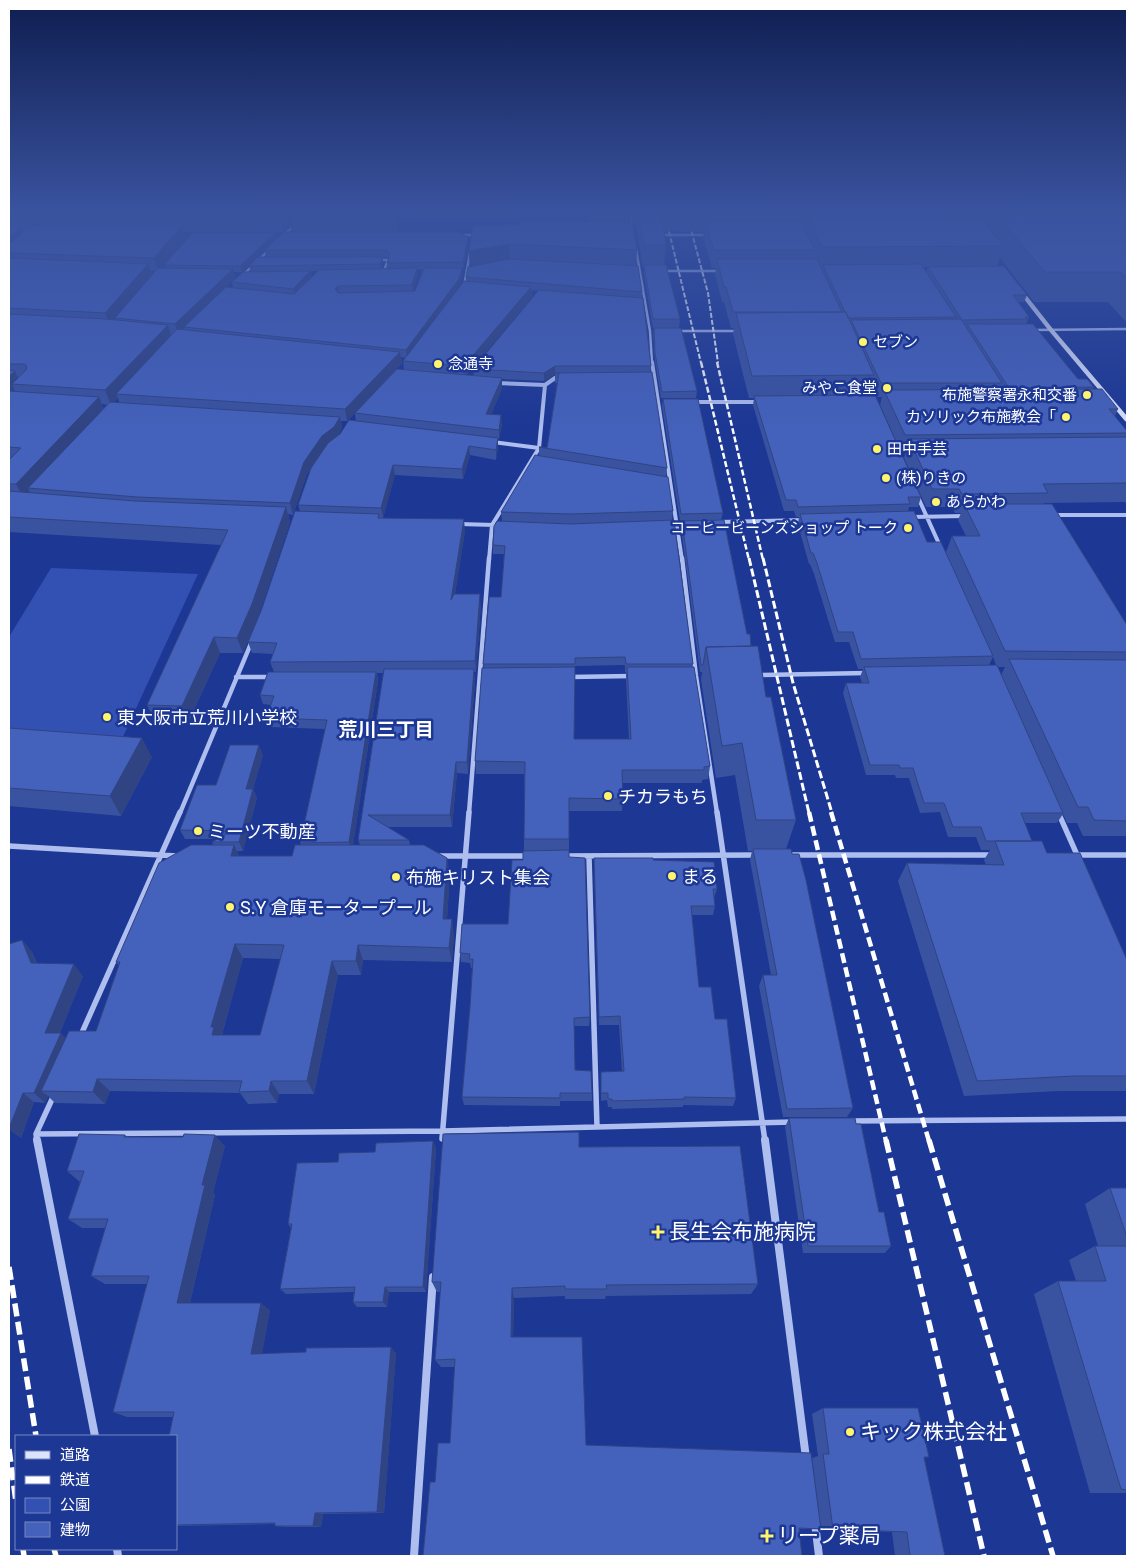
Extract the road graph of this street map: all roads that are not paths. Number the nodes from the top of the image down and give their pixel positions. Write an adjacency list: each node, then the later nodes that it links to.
1 (464, 284): 4 (street)
2 (642, 284): 6 (street)
3 (1016, 285): 10 (street)
4 (473, 288)
5 (635, 302): 6 (street)
6 (645, 303): 11 (street)
7 (1127, 329): 10 (street)
8 (746, 330): 13 (street)
9 (1032, 330): 10 (street)
10 (1051, 330): 18 (street)
11 (650, 331): 12 (street); 19 (street)
12 (660, 331)
13 (669, 331)
14 (563, 378): 16 (street)
15 (492, 383): 16 (street)
16 (545, 386): 25 (street)
17 (1101, 400): 18 (street)
18 (1111, 400): 23 (street)
19 (657, 402): 20 (street); 29 (street)
20 (666, 402)
21 (686, 402): 22 (street)
22 (763, 402)
23 (1127, 420)
24 (492, 441): 25 (street)
25 (539, 448): 26 (street)
26 (533, 460): 27 (street); 41 (street)
27 (542, 461)
28 (660, 481): 29 (street)
29 (670, 483): 40 (street)
30 (914, 490): 35 (street)
31 (1127, 515): 33 (street)
32 (974, 516): 35 (street)
33 (1051, 516)
34 (907, 517): 35 (street)
35 (927, 517): 43 (street)
36 (809, 520): 37 (street)
37 (716, 522)
38 (452, 524): 41 (street)
39 (668, 524): 40 (street)
40 (678, 524): 49 (street)
41 (492, 525): 42 (street); 54 (street)
42 (502, 526)
43 (941, 549)
44 (254, 637): 51 (street)
45 (877, 673): 46 (street)
46 (753, 675)
47 (636, 676): 56 (street)
48 (686, 676): 49 (street)
49 (696, 676): 50 (street); 59 (street)
50 (706, 676)
51 (236, 677): 52 (street); 66 (street)
52 (275, 677)
53 (470, 677): 54 (street)
54 (480, 677): 55 (street); 69 (street)
55 (490, 677)
56 (568, 677)
57 (1054, 802): 64 (street)
58 (9, 846): 66 (street)
59 (724, 855): 60 (street); 72 (street); 78 (street)
60 (763, 855)
61 (783, 855): 62 (street)
62 (998, 855)
63 (1067, 855): 64 (street)
64 (1076, 855): 65 (street); 73 (street)
65 (1127, 855)
66 (162, 856): 67 (street); 74 (street)
67 (182, 856)
68 (436, 856): 69 (street)
69 (465, 856): 70 (street); 81 (street)
70 (532, 856)
71 (560, 856): 72 (street)
72 (589, 857): 80 (street)
73 (1080, 863)
74 (77, 1045)
75 (57, 1090): 82 (street)
76 (1127, 1119): 77 (street)
77 (842, 1121)
78 (763, 1122): 79 (street); 80 (street); 86 (street)
79 (802, 1122)
80 (597, 1127): 81 (street)
81 (443, 1131): 82 (street); 83 (street)
82 (36, 1134): 85 (street)
83 (442, 1150)
84 (434, 1268): 88 (street)
85 (95, 1435)
86 (808, 1467)
87 (814, 1517): 89 (street)
88 (414, 1556)
89 (819, 1556)

